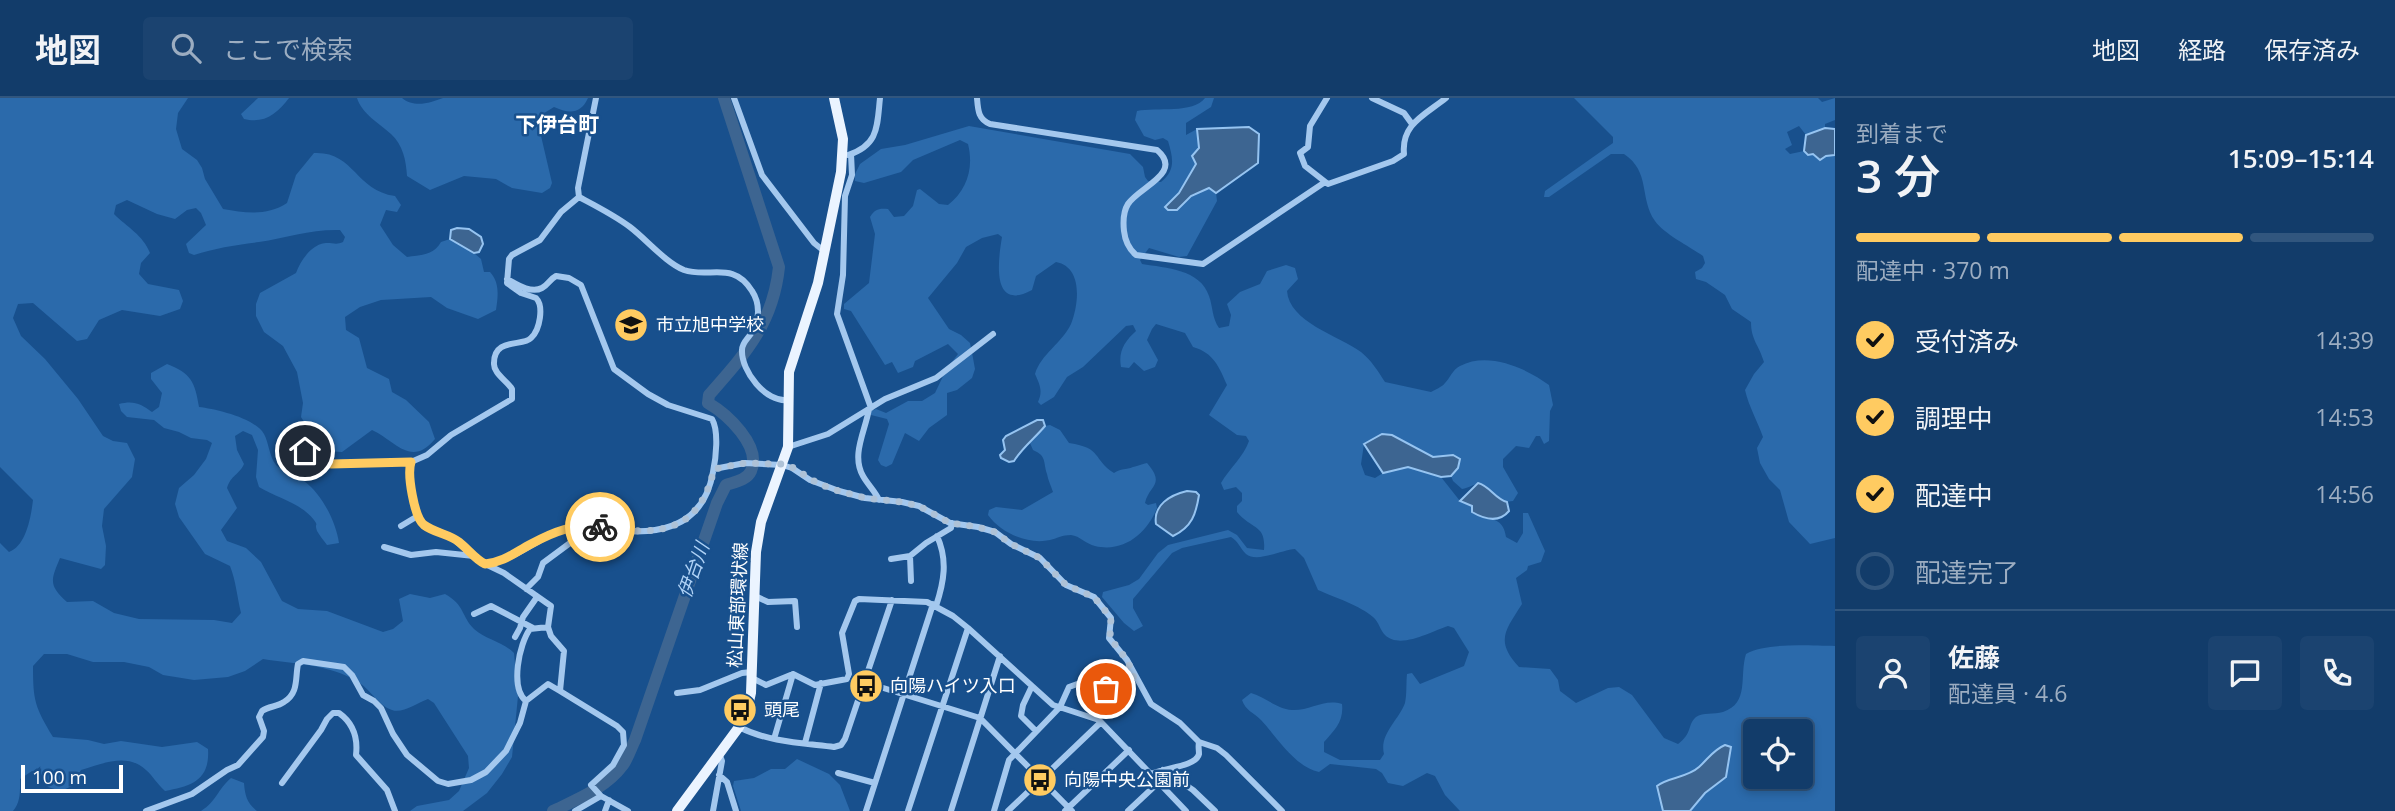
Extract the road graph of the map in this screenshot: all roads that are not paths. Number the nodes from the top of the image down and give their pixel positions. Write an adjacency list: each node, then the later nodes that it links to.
1 (596, 98): 12 (street)
2 (734, 98): 13 (street)
3 (834, 98): 10 (main road, 松山東部環状線)
4 (880, 98): 10 (street)
5 (977, 98): 11 (street)
6 (1327, 98): 11 (street)
7 (1372, 98): 9 (street)
8 (1446, 98): 9 (street)
9 (1412, 124): 11 (street)
10 (847, 155): 13 (main road, 松山東部環状線); 17 (street)
11 (1325, 182)
12 (579, 197): 14 (street); 16 (street)
13 (824, 251): 16 (main road, 松山東部環状線)
14 (507, 279): 19 (street); 22 (street)
15 (993, 334): 17 (street)
16 (788, 400): 18 (main road, 松山東部環状線)
17 (870, 409): 18 (street); 23 (street)
18 (788, 447): 20 (main road, 松山東部環状線)
19 (411, 462): 21 (street); 24 (street)
20 (782, 464): 22 (street); 23 (street); 36 (main road, 松山東部環状線)
21 (286, 469)
22 (714, 469): 27 (street)
23 (879, 500): 25 (street)
24 (414, 516): 26 (street); 30 (street)
25 (953, 523): 28 (street); 50 (street)
26 (401, 526)
27 (584, 526): 33 (street); 35 (street)
28 (937, 536): 31 (street); 39 (street)
29 (384, 547): 30 (street)
30 (474, 556): 33 (street)
31 (910, 556): 32 (street); 34 (street)
32 (891, 559)
33 (485, 564): 35 (street)
34 (911, 581)
35 (526, 589): 37 (street)
36 (755, 596): 43 (street); 49 (main road, 松山東部環状線)
37 (537, 597): 41 (street); 42 (street)
38 (892, 600): 39 (street); 51 (street); 52 (street)
39 (934, 605): 45 (street); 56 (street)
40 (474, 614): 41 (street)
41 (522, 622): 44 (street); 46 (street)
42 (548, 627): 44 (street); 54 (street)
43 (797, 627)
44 (533, 628): 57 (street)
45 (968, 628): 47 (street); 59 (street)
46 (515, 637)
47 (1000, 656): 53 (street); 60 (street)
48 (793, 674): 49 (street); 52 (street); 64 (street)
49 (752, 675): 55 (street); 62 (main road, 松山東部環状線)
50 (1134, 676): 58 (street); 65 (street)
51 (864, 682): 56 (street); 66 (street)
52 (821, 683): 66 (street)
53 (1032, 686): 58 (street); 63 (street)
54 (560, 691): 57 (street); 78 (street)
55 (677, 693)
56 (903, 695): 59 (street); 77 (street)
57 (526, 701): 81 (street)
58 (1060, 706): 61 (street); 63 (street)
59 (943, 707): 60 (street); 90 (street)
60 (981, 718): 69 (street); 91 (street)
61 (1101, 722): 67 (street); 74 (street)
62 (740, 727): 64 (street); 68 (main road, 松山東部環状線)
63 (1036, 731): 69 (street)
64 (774, 739): 66 (street)
65 (1199, 742): 70 (street); 97 (street)
66 (805, 743)
67 (1129, 750): 72 (street); 80 (street)
68 (719, 753): 73 (street); 86 (main road, 松山東部環状線)
69 (1014, 753): 74 (street); 92 (street)
70 (1163, 769): 72 (street); 96 (street)
71 (838, 773): 77 (street)
72 (1151, 774): 75 (street)
73 (719, 775): 87 (street); 88 (street)
74 (1041, 780): 80 (street); 93 (street)
75 (1159, 782): 94 (street); 95 (street)
76 (282, 783): 82 (street)
77 (875, 783): 89 (street)
78 (600, 795): 79 (street); 83 (street)
79 (609, 800): 84 (street); 85 (street)
80 (1069, 810)
81 (146, 811)
82 (395, 811)
83 (575, 811)
84 (605, 811)
85 (628, 811)
86 (677, 811)
87 (713, 811)
88 (736, 811)
89 (866, 811)
90 (908, 811)
91 (951, 811)
92 (994, 811)
93 (1008, 811)
94 (1128, 811)
95 (1186, 811)
96 (1215, 811)
97 (1282, 811)

